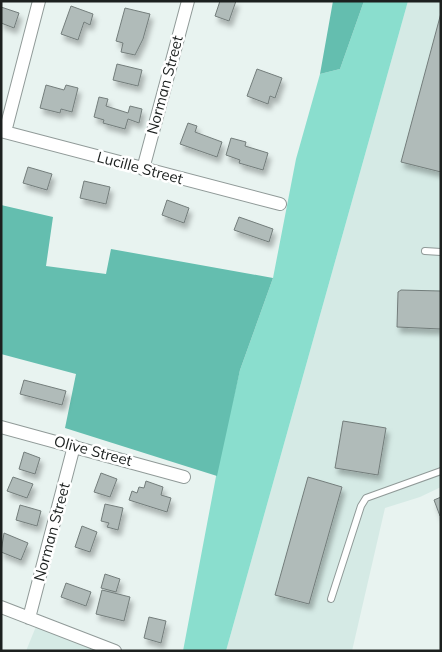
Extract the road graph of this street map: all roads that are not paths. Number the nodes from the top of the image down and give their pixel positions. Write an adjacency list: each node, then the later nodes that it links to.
1 (39, 1): 3 (street)
2 (188, 1): 4 (street, Norman Street)
3 (3, 132): 4 (street, Lucille Street)
4 (143, 169): 5 (street, Lucille Street)
5 (280, 204)
6 (425, 251): 7 (lane)
7 (441, 252)
8 (1, 427): 9 (street, Olive Street)
9 (74, 446): 11 (street, Olive Street); 14 (street, Norman Street)
10 (441, 471): 12 (lane)
11 (184, 477)
12 (331, 599)
13 (1, 607): 14 (street)
14 (29, 618): 15 (street)
15 (106, 649)

